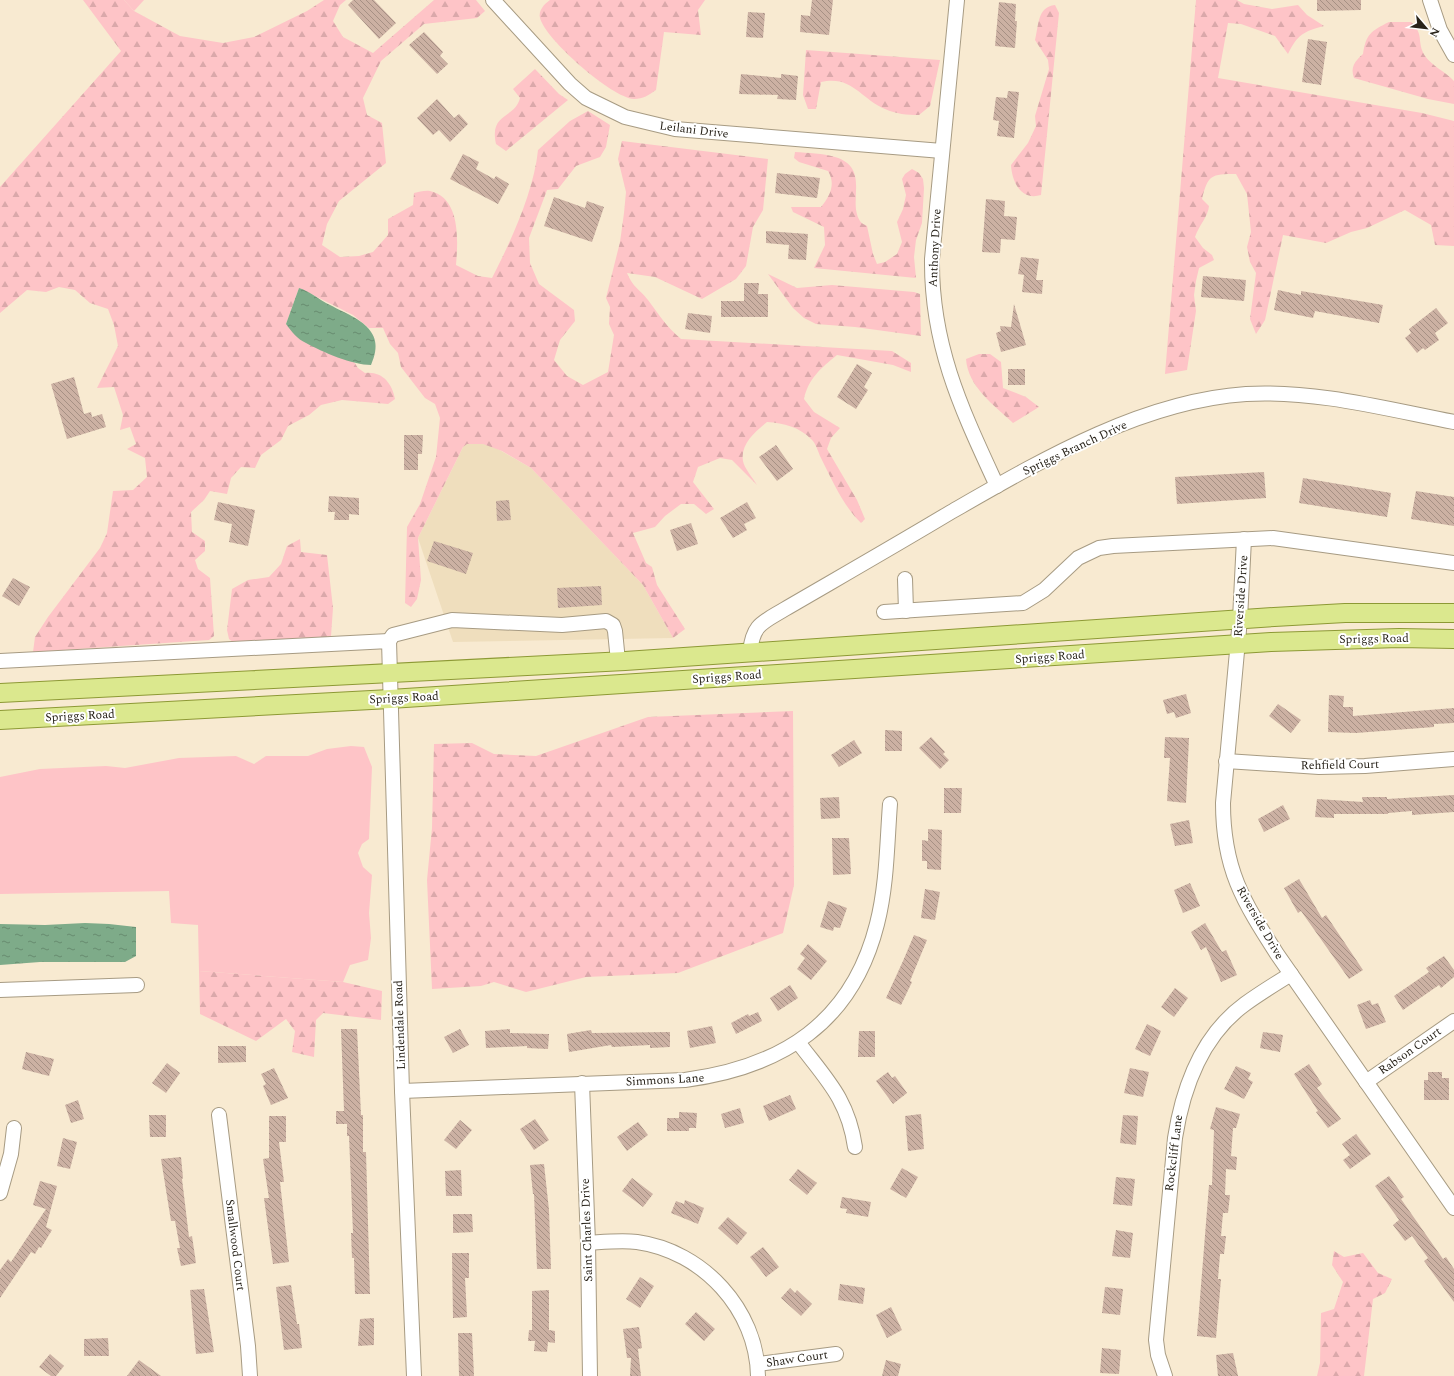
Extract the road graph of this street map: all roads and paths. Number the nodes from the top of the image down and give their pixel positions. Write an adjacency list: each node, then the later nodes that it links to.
1 (493, 0): 5 (street, Leilani Drive)
2 (957, 0): 5 (street, Anthony Drive)
3 (1430, 0): 4 (street)
4 (1454, 55)
5 (942, 151): 7 (street, Anthony Drive)
6 (1454, 422): 7 (street, Spriggs Branch Drive)
7 (997, 486): 18 (street, Spriggs Branch Drive)
8 (1244, 539): 9 (street, Riverside Drive); 11 (street, Riverside Drive); 14 (street, Riverside Drive)
9 (1454, 563)
10 (905, 579): 11 (street)
11 (906, 611): 12 (street, Riverside Drive)
12 (884, 612)
13 (1454, 613): 14 (main road, Spriggs Road)
14 (1240, 619): 17 (street, Riverside Drive); 18 (main road, Spriggs Road)
15 (1454, 639): 17 (main road, Spriggs Road)
16 (389, 641): 19 (street); 20 (street); 21 (street, Lindendale Road)
17 (1238, 645): 23 (main road, Spriggs Road); 26 (street, Riverside Drive)
18 (750, 652): 20 (main road, Spriggs Road)
19 (0, 661)
20 (618, 661): 21 (main road, Spriggs Road)
21 (389, 673): 22 (main road, Spriggs Road); 23 (street, Lindendale Road)
22 (0, 693)
23 (390, 699): 24 (main road, Spriggs Road); 35 (street, Lindendale Road)
24 (0, 720)
25 (1454, 759): 26 (street, Rehfield Court)
26 (1226, 761): 28 (street, Riverside Drive)
27 (890, 804): 32 (street, Simmons Lane)
28 (1291, 974): 33 (street, Riverside Drive); 47 (street, Rockcliff Lane)
29 (136, 985): 30 (street)
30 (0, 990)
31 (1454, 1021): 33 (street, Rabson Court)
32 (798, 1042): 34 (street, Simmons Lane); 38 (street)
33 (1366, 1082): 40 (street, Riverside Drive)
34 (582, 1083): 35 (street, Simmons Lane); 41 (street, Saint Charles Drive)
35 (402, 1091): 45 (street, Lindendale Road)
36 (218, 1115): 44 (street, Smallwood Court)
37 (14, 1128): 39 (street)
38 (855, 1147)
39 (0, 1193)
40 (1454, 1208)
41 (588, 1243): 43 (street); 46 (street, Saint Charles Drive)
42 (836, 1354): 43 (street, Shaw Court)
43 (758, 1370)
44 (250, 1376)
45 (414, 1376)
46 (590, 1376)
47 (1165, 1376)

